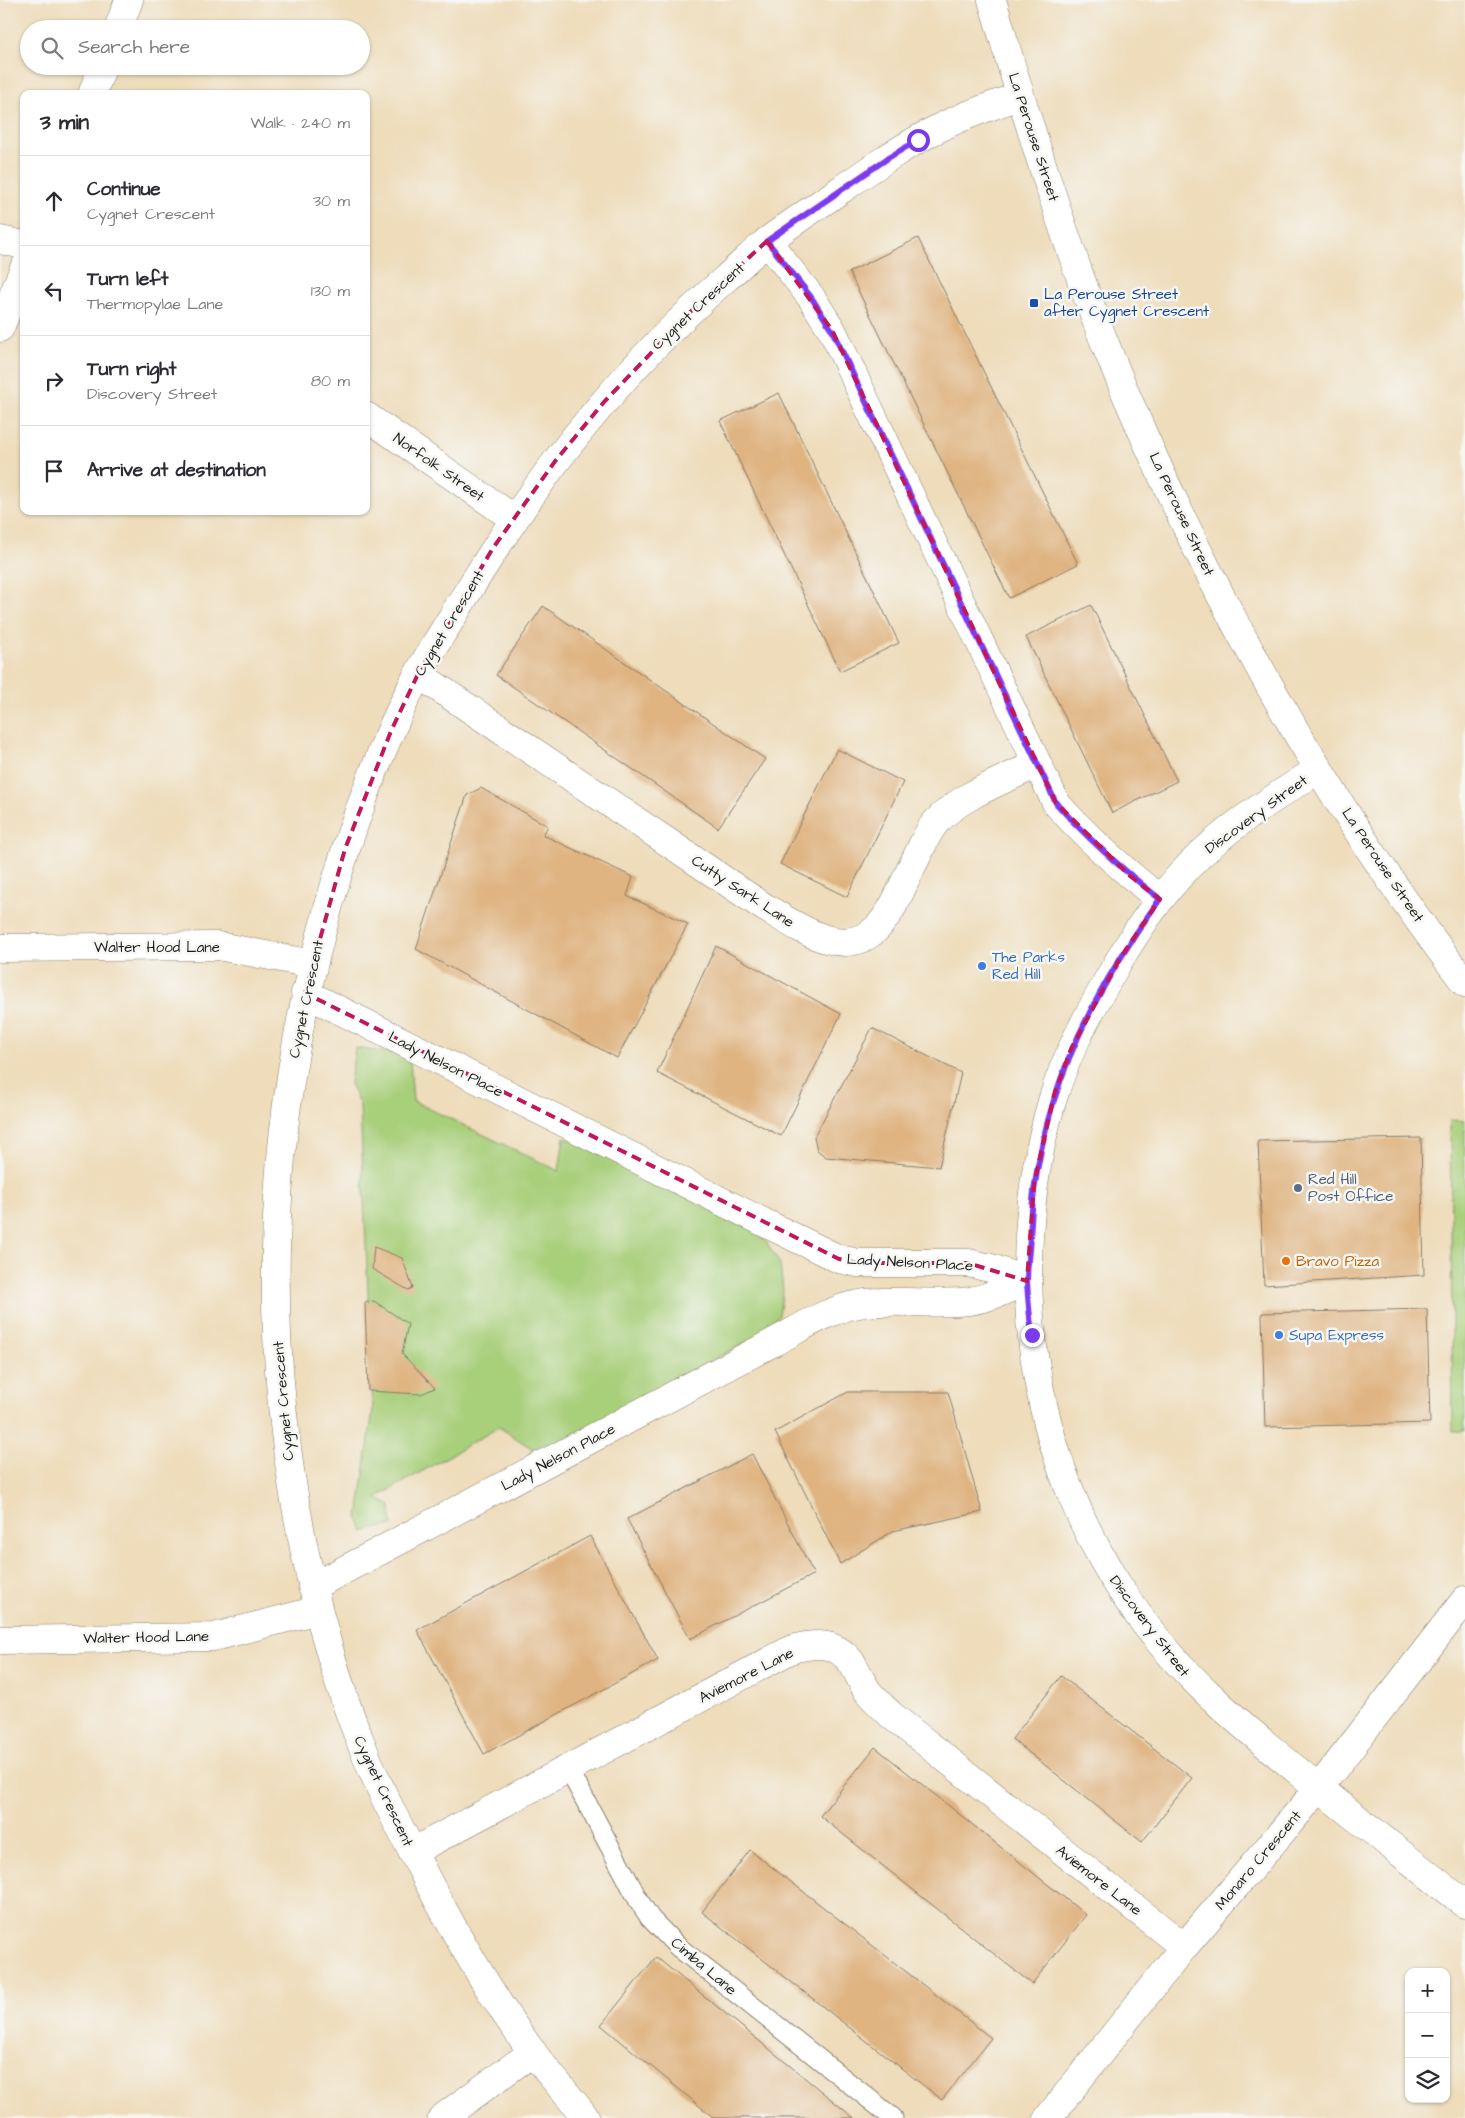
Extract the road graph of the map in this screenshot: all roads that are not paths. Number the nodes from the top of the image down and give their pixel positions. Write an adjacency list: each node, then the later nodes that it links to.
1 (129, 0): 3 (street)
2 (992, 0): 6 (street, La Perouse Street)
3 (121, 20)
4 (99, 75): 5 (street)
5 (94, 90)
6 (1019, 96): 8 (street, Cygnet Crescent); 16 (street, La Perouse Street)
7 (0, 240): 9 (street)
8 (767, 241): 13 (street, Cygnet Crescent); 15 (street)
9 (20, 244)
10 (20, 278): 11 (street)
11 (0, 328)
12 (370, 419): 13 (street, Norfolk Street)
13 (513, 518): 14 (street, Cygnet Crescent)
14 (418, 674): 15 (street, Cutty Sark Lane); 19 (street, Cygnet Crescent)
15 (1037, 764): 17 (street)
16 (1319, 769): 17 (street, Discovery Street); 20 (street, La Perouse Street)
17 (1160, 899): 22 (street, Discovery Street)
18 (0, 948): 19 (street, Walter Hood Lane)
19 (313, 964): 21 (street, Cygnet Crescent)
20 (1465, 983)
21 (305, 993): 22 (street, Lady Nelson Place); 23 (street, Cygnet Crescent)
22 (1027, 1281): 23 (street, Lady Nelson Place); 27 (street, Discovery Street)
23 (315, 1598): 25 (street, Walter Hood Lane); 28 (street, Cygnet Crescent)
24 (1465, 1600): 27 (street, Monaro Crescent)
25 (0, 1640)
26 (568, 1768): 28 (street, Aviemore Lane); 30 (street, Aviemore Lane); 34 (lane, Cimba Lane)
27 (1319, 1788): 29 (street, Discovery Street); 30 (street, Monaro Crescent)
28 (412, 1852): 31 (street, Cygnet Crescent)
29 (1465, 1904)
30 (1184, 1947): 35 (street, Monaro Crescent)
31 (533, 2052): 32 (street); 33 (street, Cygnet Crescent)
32 (442, 2118)
33 (586, 2118)
34 (893, 2118)
35 (1048, 2118)

